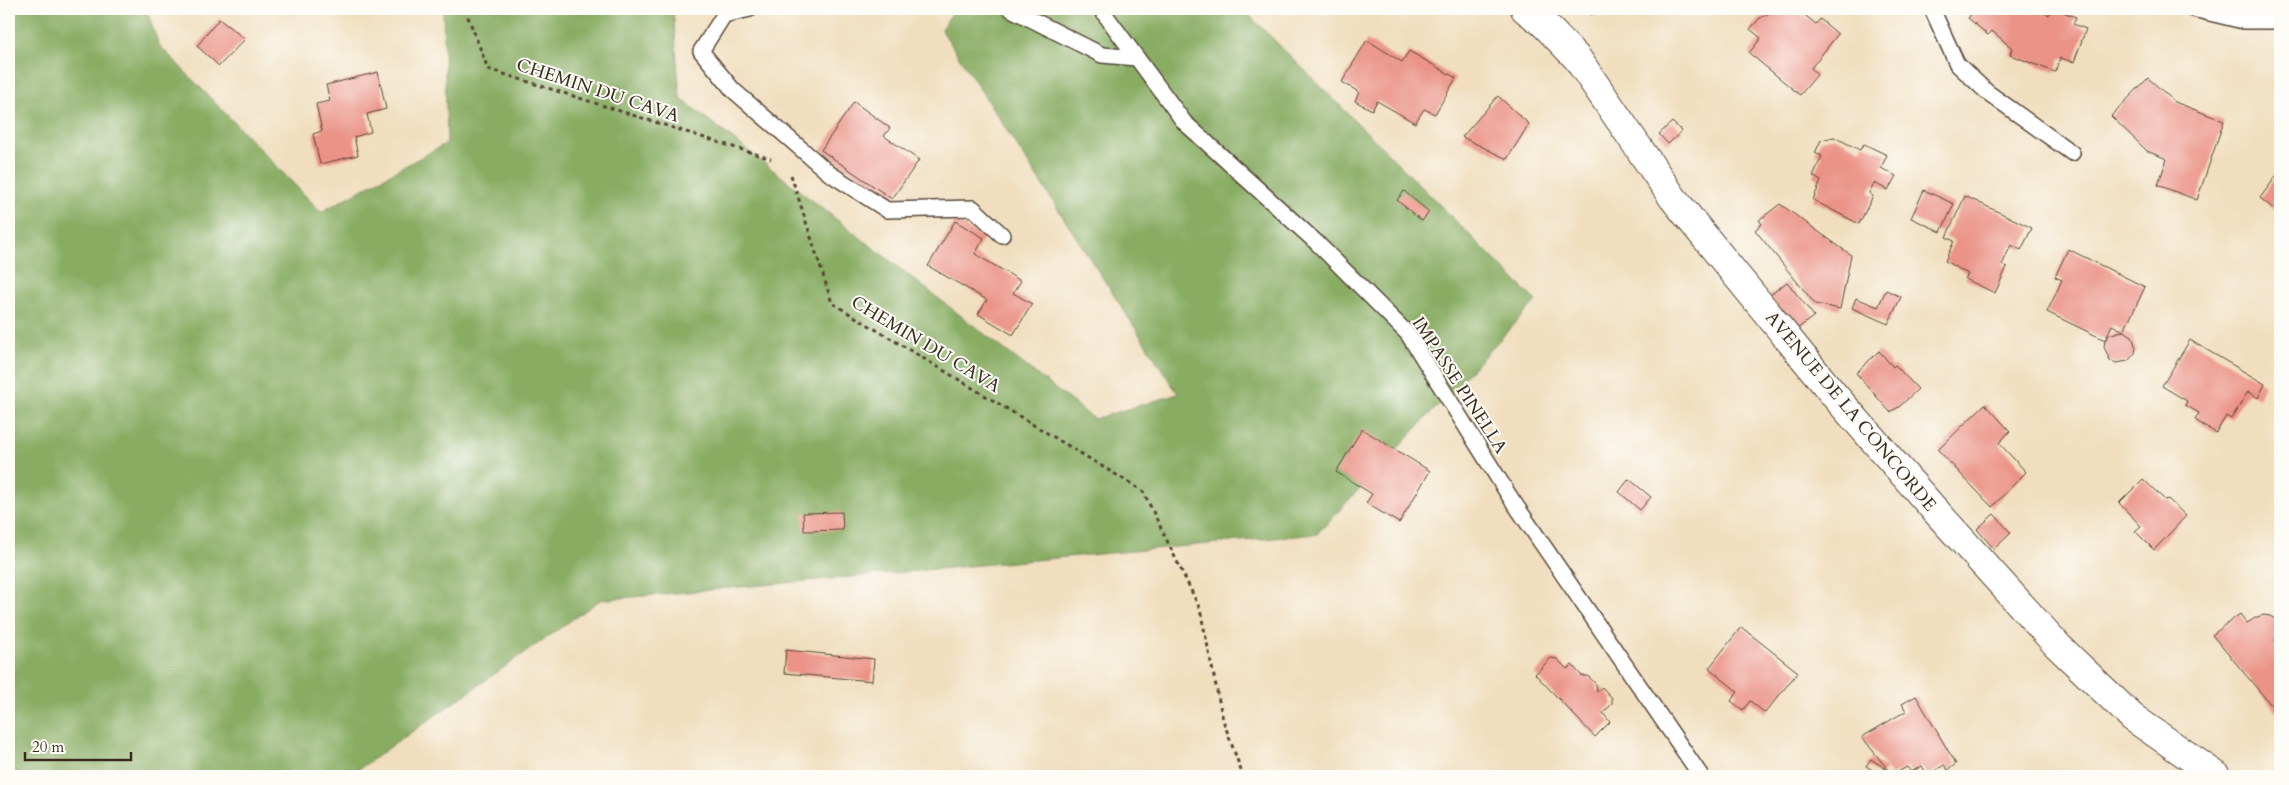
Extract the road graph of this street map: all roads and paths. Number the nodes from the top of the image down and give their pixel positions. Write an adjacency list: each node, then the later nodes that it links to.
1 (465, 9): 11 (path, CHEMIN DU CAVA)
2 (750, 9): 13 (lane)
3 (1011, 9): 9 (lane)
4 (1101, 9): 9 (lane, IMPASSE PINELLA)
5 (1525, 9): 16 (street, AVENUE DE LA CONCORDE)
6 (1932, 9): 10 (lane)
7 (2193, 9): 8 (lane)
8 (2280, 21)
9 (1137, 58): 15 (lane, IMPASSE PINELLA)
10 (2072, 153)
11 (778, 161)
12 (790, 173): 14 (path, CHEMIN DU CAVA)
13 (1002, 235)
14 (1243, 776)
15 (1701, 776)
16 (2217, 776)

